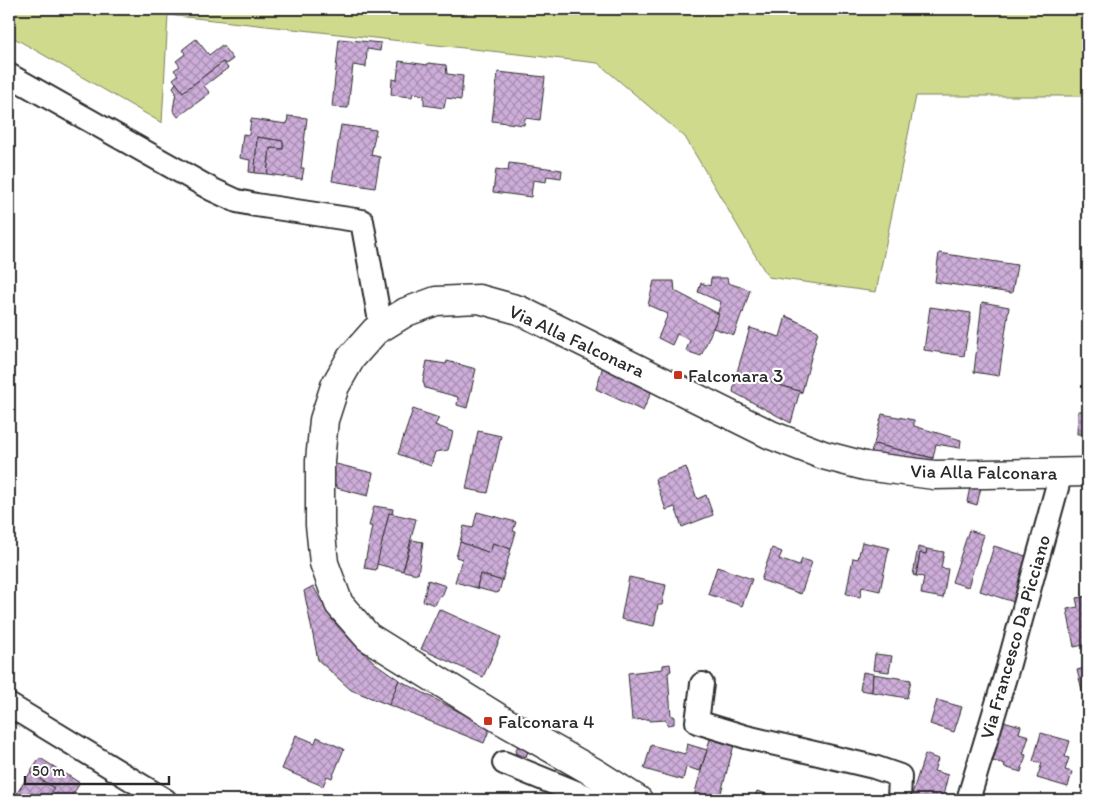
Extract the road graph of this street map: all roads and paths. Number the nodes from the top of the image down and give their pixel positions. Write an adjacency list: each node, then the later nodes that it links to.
1 (9, 75): 2 (street)
2 (381, 327): 4 (street, Via Alla Falconara); 10 (street, Via Alla Falconara)
3 (1088, 472): 4 (street, Via Alla Falconara)
4 (1061, 473): 12 (street, Via Francesco Da Picciano)
5 (702, 684): 11 (street)
6 (9, 705): 8 (street)
7 (504, 763): 9 (street)
8 (165, 800)
9 (595, 800)
10 (638, 800)
11 (899, 800)
12 (968, 800)

